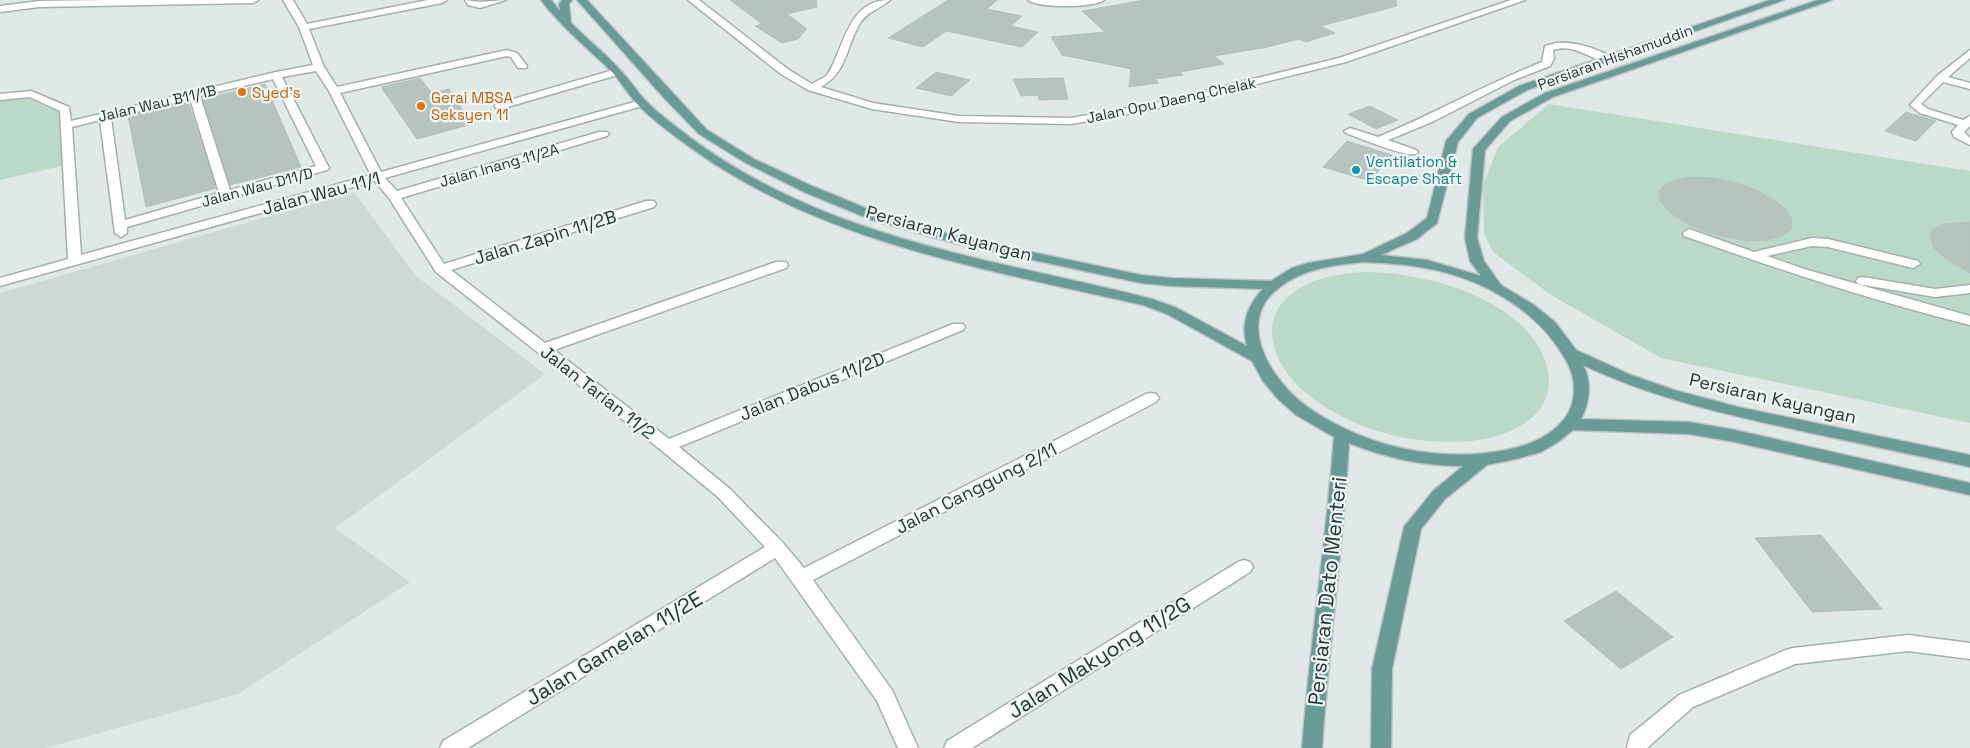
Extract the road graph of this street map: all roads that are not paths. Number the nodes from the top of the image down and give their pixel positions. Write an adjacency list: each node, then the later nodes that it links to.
1 (253, 0): 16 (street)
2 (288, 0): 20 (street, Jalan Tarian 11/2)
3 (442, 0): 20 (street)
4 (470, 0): 5 (street)
5 (501, 0)
6 (546, 0): 19 (main road, Persiaran Kayangan)
7 (567, 0): 19 (main road)
8 (582, 0): 17 (main road, Persiaran Kayangan)
9 (693, 0): 31 (street, Jalan Opu Daeng Chelak)
10 (885, 0): 31 (street)
11 (1033, 0): 12 (street)
12 (1099, 0)
13 (1520, 0): 31 (street, Jalan Opu Daeng Chelak)
14 (1827, 0): 61 (main road, Persiaran Hishamuddin)
15 (1773, 1): 22 (main road, Persiaran Hishamuddin)
16 (40, 2): 18 (street)
17 (595, 6): 60 (main road, Persiaran Kayangan)
18 (0, 9)
19 (566, 24): 27 (main road, Persiaran Kayangan)
20 (304, 27): 25 (street, Jalan Tarian 11/2)
21 (1970, 53): 24 (street)
22 (1607, 59): 42 (street); 53 (main road, Persiaran Hishamuddin)
23 (522, 66): 32 (street)
24 (1955, 66): 26 (street); 29 (street)
25 (318, 67): 28 (street, Jalan Wau B11/1B); 32 (street, Jalan Tarian 11/2)
26 (1970, 70)
27 (617, 72): 35 (main road, Persiaran Kayangan); 36 (street)
28 (276, 75): 33 (street, Jalan Wau B11/1B); 46 (street, Jalan Wau D11/D)
29 (1941, 78): 30 (street); 38 (street)
30 (1970, 86)
31 (812, 88)
32 (334, 91): 45 (street, Jalan Tarian 11/2)
33 (194, 94): 37 (street, Jalan Wau B11/1B); 46 (street)
34 (0, 98): 39 (street)
35 (642, 103): 45 (street, Jalan Wau 11/1); 67 (main road, Persiaran Kayangan)
36 (500, 106)
37 (105, 116): 39 (street, Jalan Wau B11/1B); 49 (street)
38 (1968, 122): 43 (street)
39 (67, 125): 54 (street)
40 (1350, 131): 42 (street)
41 (603, 134): 47 (street, Jalan Inang 11/2A)
42 (1377, 141): 44 (street)
43 (1970, 142)
44 (1412, 152)
45 (378, 177): 47 (street, Jalan Tarian 11/2); 51 (street, Jalan Wau 11/1)
46 (226, 195): 49 (street, Jalan Wau D11/D)
47 (394, 196): 57 (street, Jalan Tarian 11/2)
48 (650, 204): 57 (street, Jalan Zapin 11/2B)
49 (120, 225): 51 (street)
50 (1689, 233): 52 (street)
51 (122, 247): 54 (street, Jalan Wau 11/1)
52 (1752, 256): 55 (street); 58 (street)
53 (1364, 258): 60 (main road); 61 (main road)
54 (75, 260): 59 (street, Jalan Wau 11/1)
55 (1913, 264)
56 (780, 265): 65 (street)
57 (441, 269): 65 (street, Jalan Tarian 11/2)
58 (1800, 272): 62 (street); 63 (street)
59 (0, 282)
60 (1273, 285): 67 (main road)
61 (1495, 287): 66 (main road)
62 (1970, 289)
63 (1970, 321)
64 (958, 326): 71 (street, Jalan Dabus 11/2D)
65 (543, 349): 71 (street, Jalan Tarian 11/2)
66 (1573, 354): 69 (main road); 73 (main road, Persiaran Kayangan)
67 (1256, 357): 70 (main road)
68 (1151, 398): 77 (street, Jalan Canggung 2/11)
69 (1569, 424): 72 (main road); 74 (main road)
70 (1342, 434): 72 (main road); 82 (main road, Persiaran Dato Menteri)
71 (667, 446): 75 (street, Jalan Tarian 11/2)
72 (1482, 460): 83 (main road)
73 (1970, 461)
74 (1970, 489)
75 (778, 548): 77 (street, Jalan Tarian 11/2); 79 (street, Jalan Gamelan 11/2E)
76 (1244, 567): 81 (street, Jalan Makyong 11/2G)
77 (801, 578): 80 (street, Jalan Tarian 11/2)
78 (1970, 651): 84 (street)
79 (450, 748)
80 (908, 748)
81 (954, 748)
82 (1312, 748)
83 (1381, 748)
84 (1637, 748)

